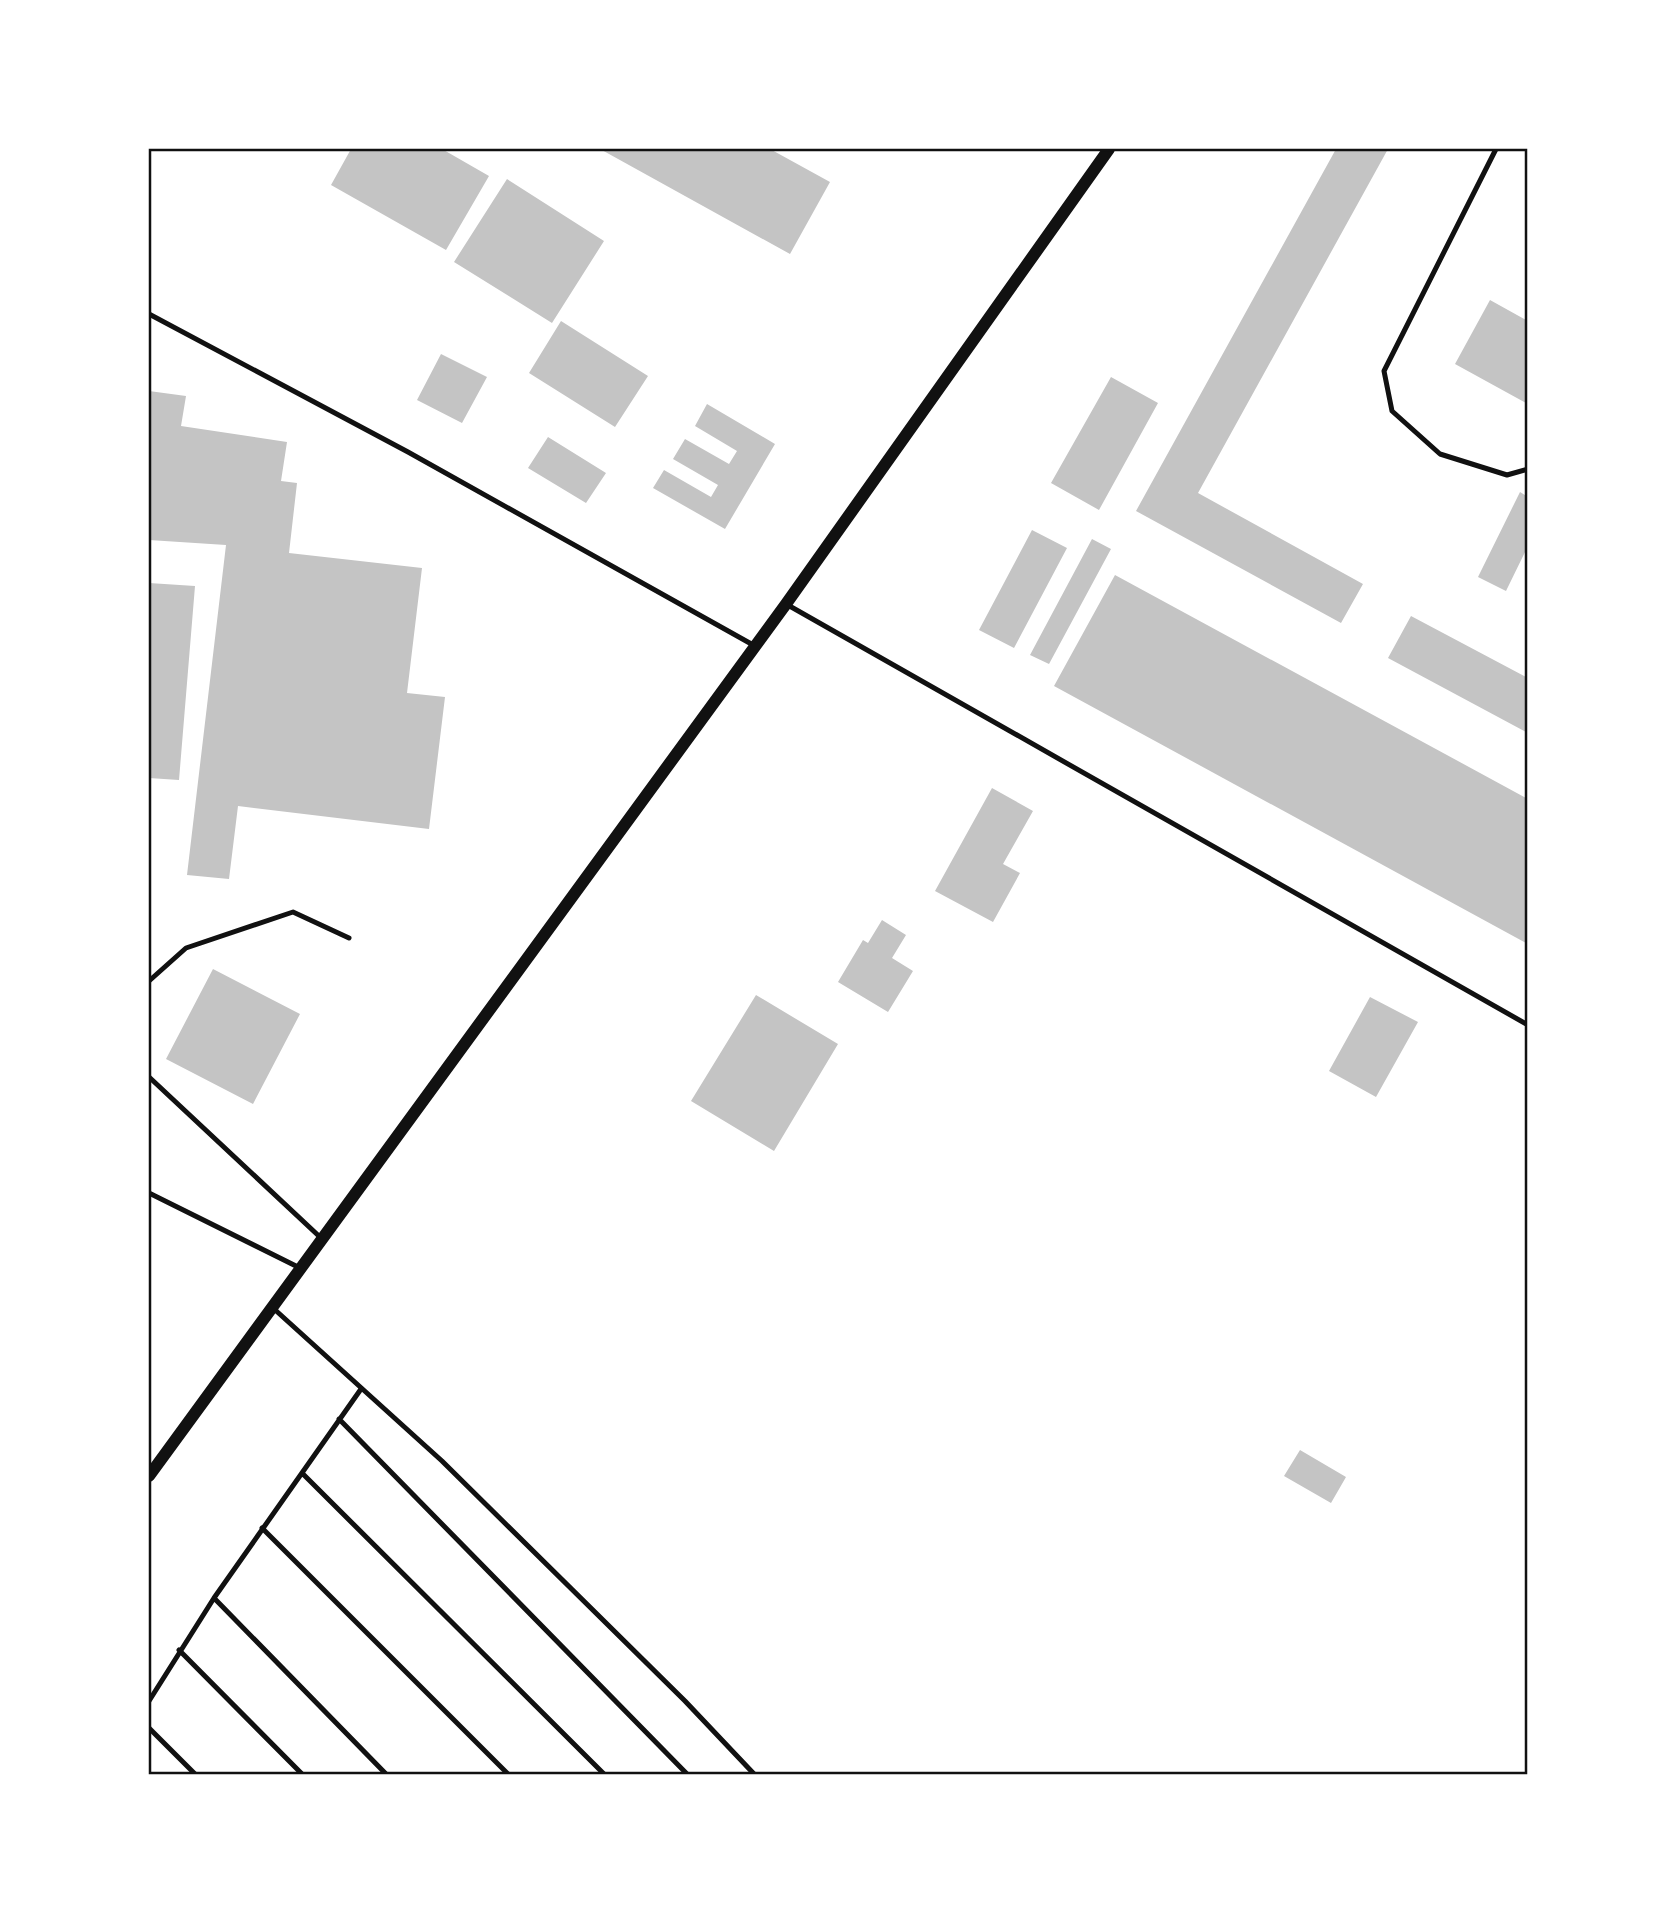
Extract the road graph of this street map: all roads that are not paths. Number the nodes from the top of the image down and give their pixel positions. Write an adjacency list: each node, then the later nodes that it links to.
1 (1109, 149): 5 (street)
2 (1496, 149): 4 (lane)
3 (149, 314): 6 (lane)
4 (1528, 469)
5 (786, 604): 6 (street); 9 (lane)
6 (755, 646): 12 (street)
7 (349, 938): 8 (lane)
8 (149, 981)
9 (1528, 1025)
10 (149, 1077): 12 (lane)
11 (149, 1193): 13 (lane)
12 (321, 1238): 13 (street)
13 (300, 1268): 14 (street)
14 (271, 1306): 15 (lane); 18 (street)
15 (360, 1389): 16 (lane); 30 (lane)
16 (339, 1419): 17 (lane); 29 (lane)
17 (303, 1475): 19 (lane); 28 (lane)
18 (149, 1476)
19 (262, 1528): 20 (lane); 27 (lane)
20 (214, 1598): 21 (lane); 26 (lane)
21 (179, 1650): 22 (lane); 25 (lane)
22 (149, 1701)
23 (149, 1728): 24 (lane)
24 (196, 1775)
25 (303, 1775)
26 (387, 1775)
27 (509, 1775)
28 (605, 1775)
29 (688, 1775)
30 (755, 1775)

